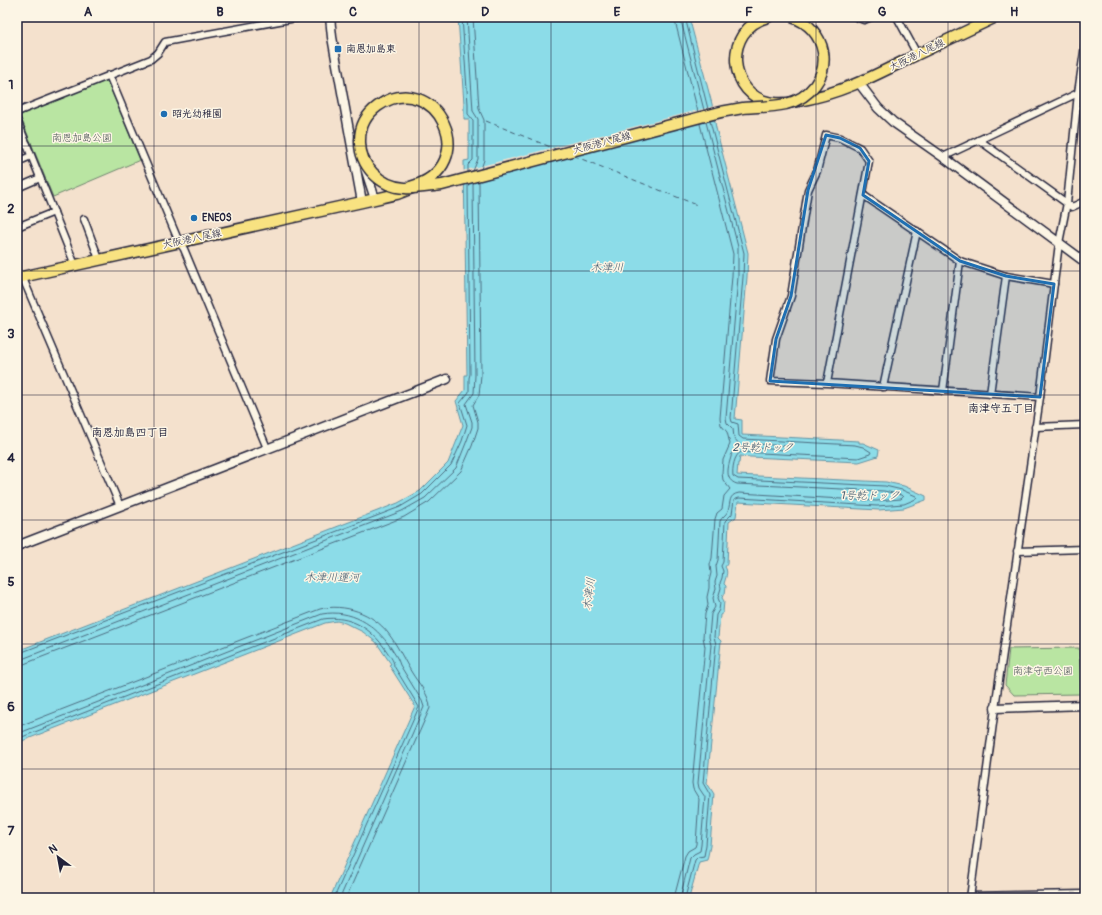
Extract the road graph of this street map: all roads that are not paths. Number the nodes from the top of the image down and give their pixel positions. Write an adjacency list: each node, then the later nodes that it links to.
1 (301, 17): 11 (street)
2 (330, 17): 15 (street)
3 (767, 17): 4 (main road, 大阪港八尾線, bridge); 12 (main road, 大阪港八尾線, bridge)
4 (791, 17): 26 (main road, 大阪港八尾線, bridge)
5 (856, 17): 6 (street)
6 (871, 17)
7 (897, 17): 10 (street)
8 (996, 17): 10 (main road, 大阪港八尾線)
9 (1085, 45): 13 (street)
10 (918, 54): 12 (main road, 大阪港八尾線)
11 (109, 75): 14 (street); 34 (street)
12 (860, 83): 21 (street)
13 (1078, 92): 17 (street); 29 (street)
14 (17, 112)
15 (346, 114): 26 (street); 28 (street)
16 (17, 120): 18 (street)
17 (979, 140): 21 (street); 29 (street)
18 (27, 144): 19 (street); 20 (street)
19 (17, 148)
20 (31, 156): 22 (street); 23 (street)
21 (943, 157): 35 (street)
22 (17, 162)
23 (40, 178): 24 (street); 30 (street)
24 (17, 188)
25 (863, 195): 33 (street); 44 (street); 44 (street)
26 (375, 199): 28 (main road, 大阪港八尾線)
27 (1085, 201): 29 (street)
28 (362, 202): 34 (main road, 大阪港八尾線)
29 (1066, 203): 35 (street)
30 (54, 212): 32 (street); 39 (street)
31 (84, 219): 36 (street)
32 (17, 227)
33 (917, 231): 37 (street); 45 (street)
34 (180, 242): 36 (main road, 大阪港八尾線); 51 (street)
35 (1059, 243): 38 (street); 42 (street)
36 (99, 259): 39 (main road, 大阪港八尾線)
37 (960, 260): 40 (street); 46 (street)
38 (1085, 262)
39 (75, 265): 41 (main road, 大阪港八尾線)
40 (1006, 276): 42 (street); 47 (street)
41 (20, 277): 52 (street)
42 (1054, 284): 48 (street)
43 (447, 378): 51 (street)
44 (827, 383): 45 (street)
45 (883, 386): 46 (street)
46 (944, 391): 47 (street)
47 (990, 394): 48 (street)
48 (1040, 397): 50 (street)
49 (1085, 425): 50 (street)
50 (1035, 426): 55 (street)
51 (267, 448): 52 (street)
52 (120, 506): 53 (street)
53 (17, 546)
54 (1085, 549): 55 (street)
55 (1017, 552): 57 (street)
56 (1085, 705): 57 (street)
57 (995, 708): 59 (street)
58 (1085, 894): 59 (street)
59 (971, 897)

